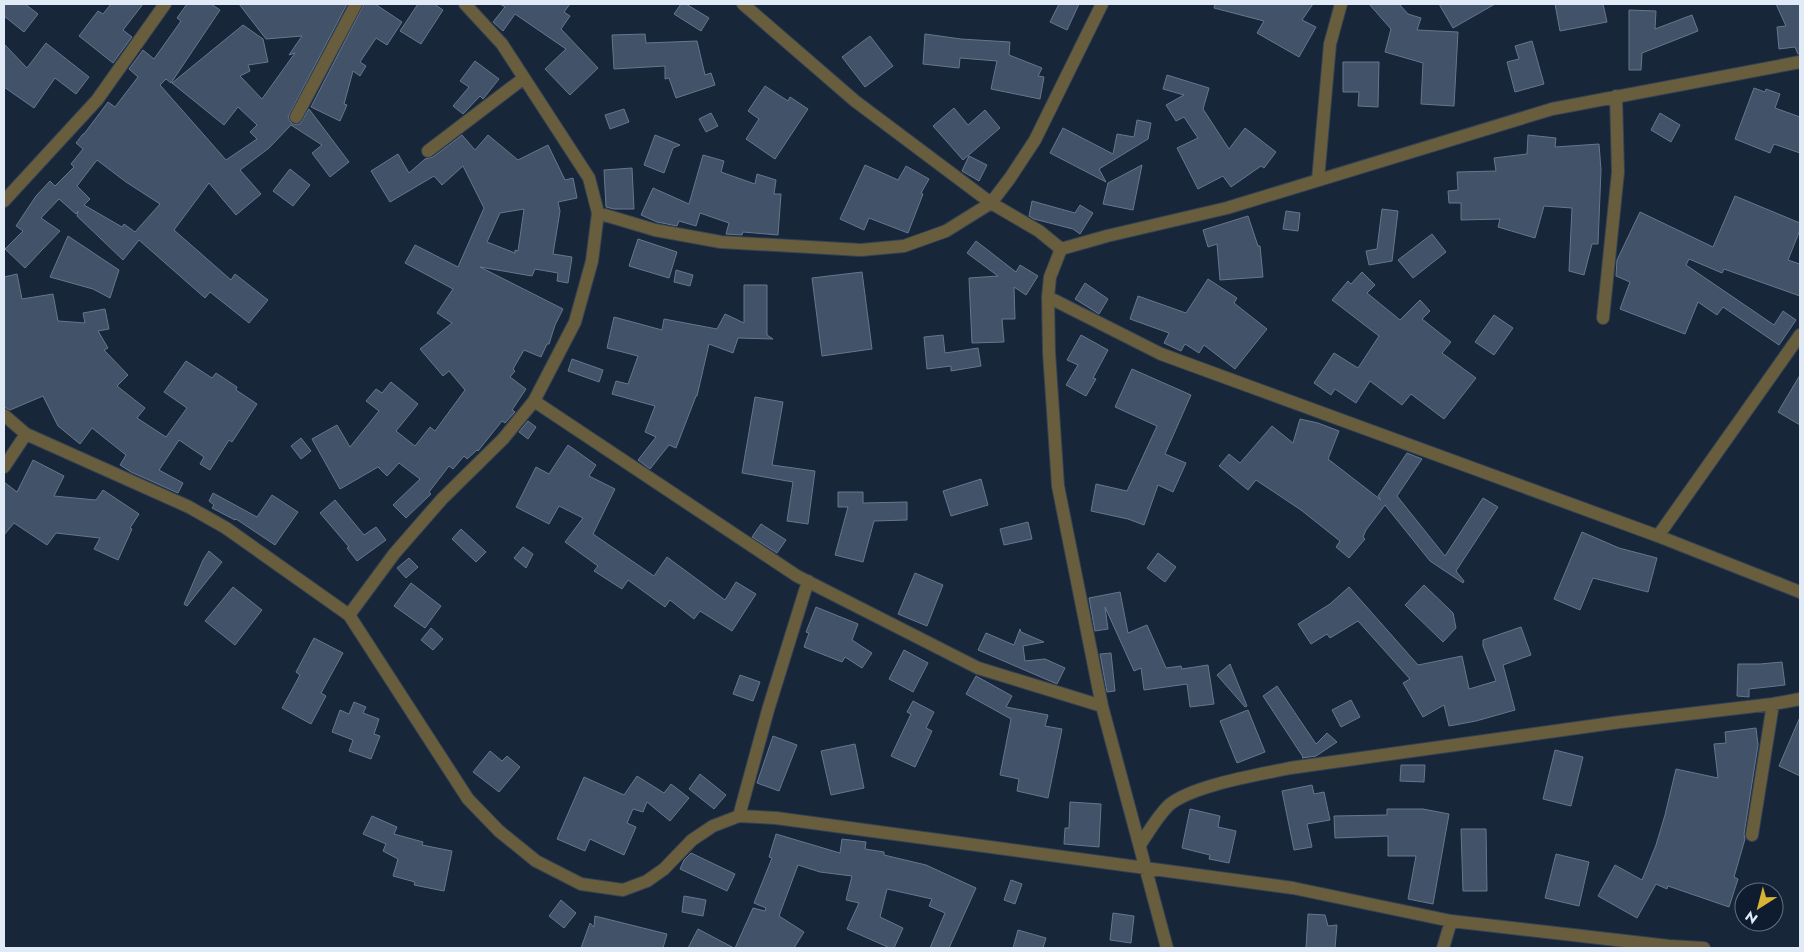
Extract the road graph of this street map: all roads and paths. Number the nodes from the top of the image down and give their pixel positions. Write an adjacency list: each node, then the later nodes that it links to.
1 (165, 4): 13 (street)
2 (356, 4): 10 (street)
3 (465, 4): 8 (street)
4 (743, 4): 14 (street)
5 (1102, 4): 14 (street)
6 (1341, 4): 12 (street)
7 (1800, 62): 9 (street)
8 (524, 78): 11 (street); 15 (street)
9 (1616, 96): 12 (street); 18 (street)
10 (296, 117)
11 (428, 152)
12 (1318, 180): 16 (street)
13 (4, 201)
14 (990, 204): 15 (street); 16 (street)
15 (598, 213): 20 (street)
16 (1061, 249): 17 (street)
17 (1048, 297): 24 (street); 30 (street)
18 (1603, 318)
19 (1800, 335): 24 (street)
20 (534, 401): 25 (street); 27 (street)
21 (4, 415): 22 (street)
22 (26, 434): 23 (street); 27 (street)
23 (4, 467)
24 (1658, 536): 26 (street)
25 (808, 581): 30 (street); 31 (street)
26 (1800, 592)
27 (349, 615): 31 (street)
28 (1800, 699): 29 (street)
29 (1773, 704): 32 (street); 33 (street)
30 (1102, 706): 33 (street)
31 (739, 816): 34 (street)
32 (1752, 835)
33 (1140, 845): 34 (street)
34 (1146, 869): 35 (street); 36 (street)
35 (1451, 921): 37 (street); 38 (street)
36 (1167, 948)
37 (1443, 948)
38 (1704, 948)

